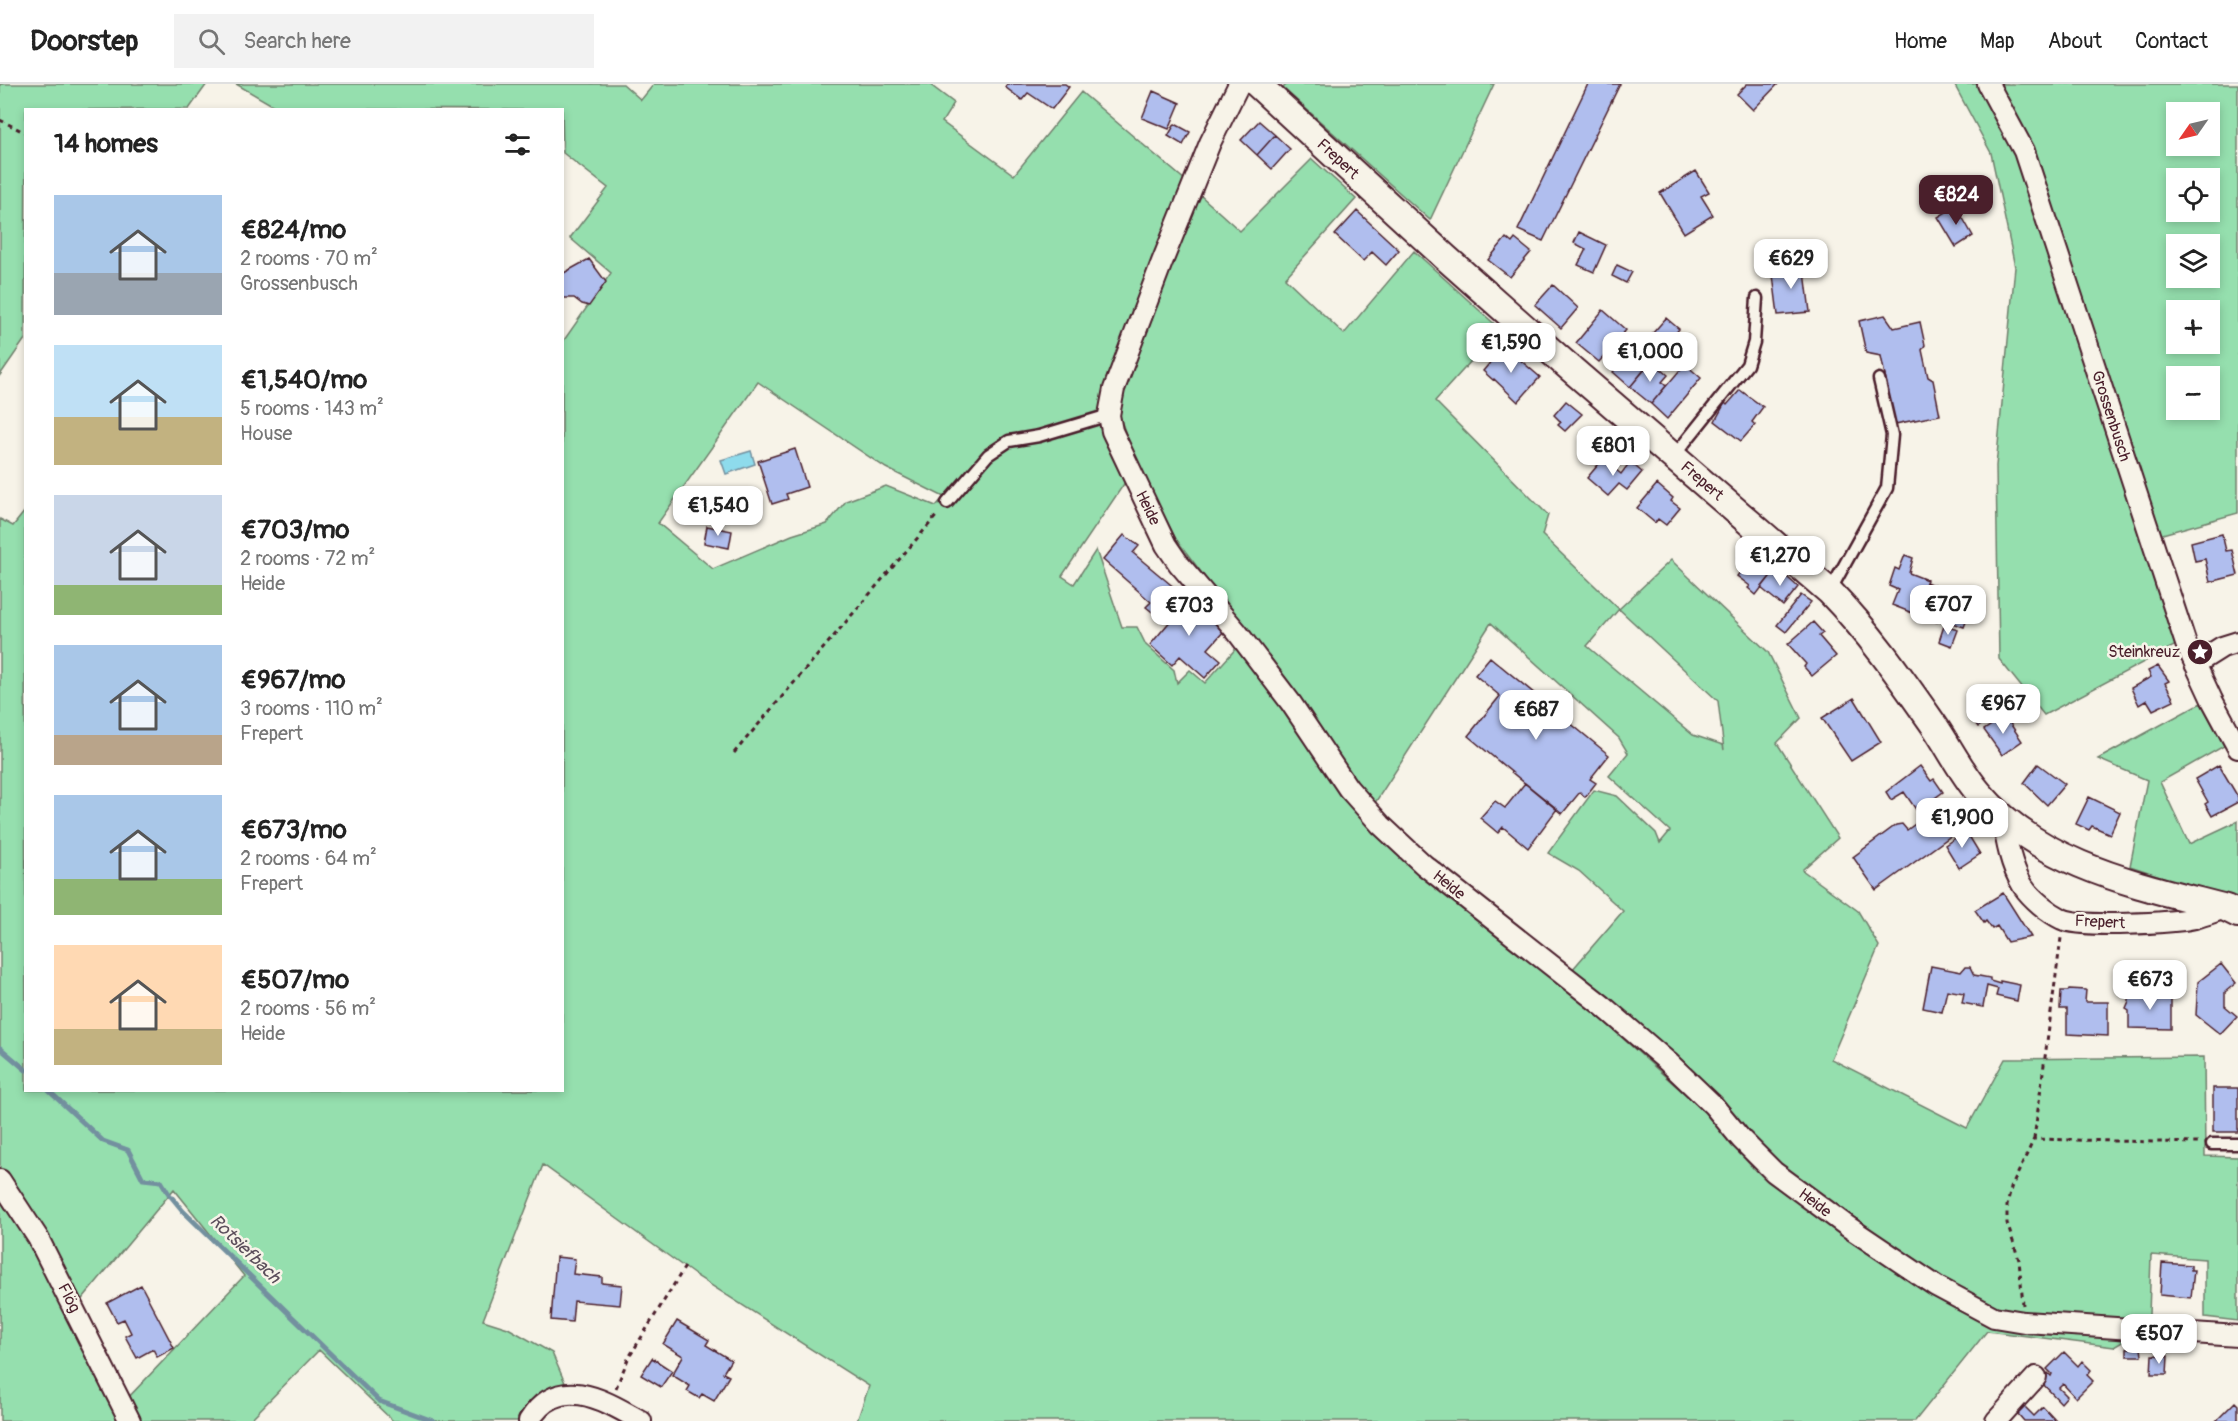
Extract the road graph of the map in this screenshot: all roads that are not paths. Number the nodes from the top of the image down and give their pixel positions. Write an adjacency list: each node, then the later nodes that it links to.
1 (1239, 84): 6 (street, Heide)
2 (1257, 84): 7 (street, Frepert)
3 (1988, 84): 11 (street, Grossenbusch)
4 (1757, 298): 7 (lane)
5 (1879, 379): 9 (lane)
6 (1109, 416): 8 (lane); 18 (street, Heide)
7 (1674, 456): 9 (street, Frepert)
8 (947, 503)
9 (1830, 592): 13 (street, Frepert)
10 (2238, 642): 11 (street)
11 (2195, 664): 12 (street, Grossenbusch)
12 (2238, 748)
13 (2002, 815): 14 (street, Frepert); 14 (street, Frepert)
14 (2232, 911)
15 (2212, 1143): 16 (lane)
16 (2238, 1144)
17 (0, 1180): 20 (street, Flög)
18 (2238, 1336)
19 (2036, 1377): 23 (street)
20 (130, 1421)
21 (529, 1421): 22 (street)
22 (641, 1421)
23 (1996, 1421)

